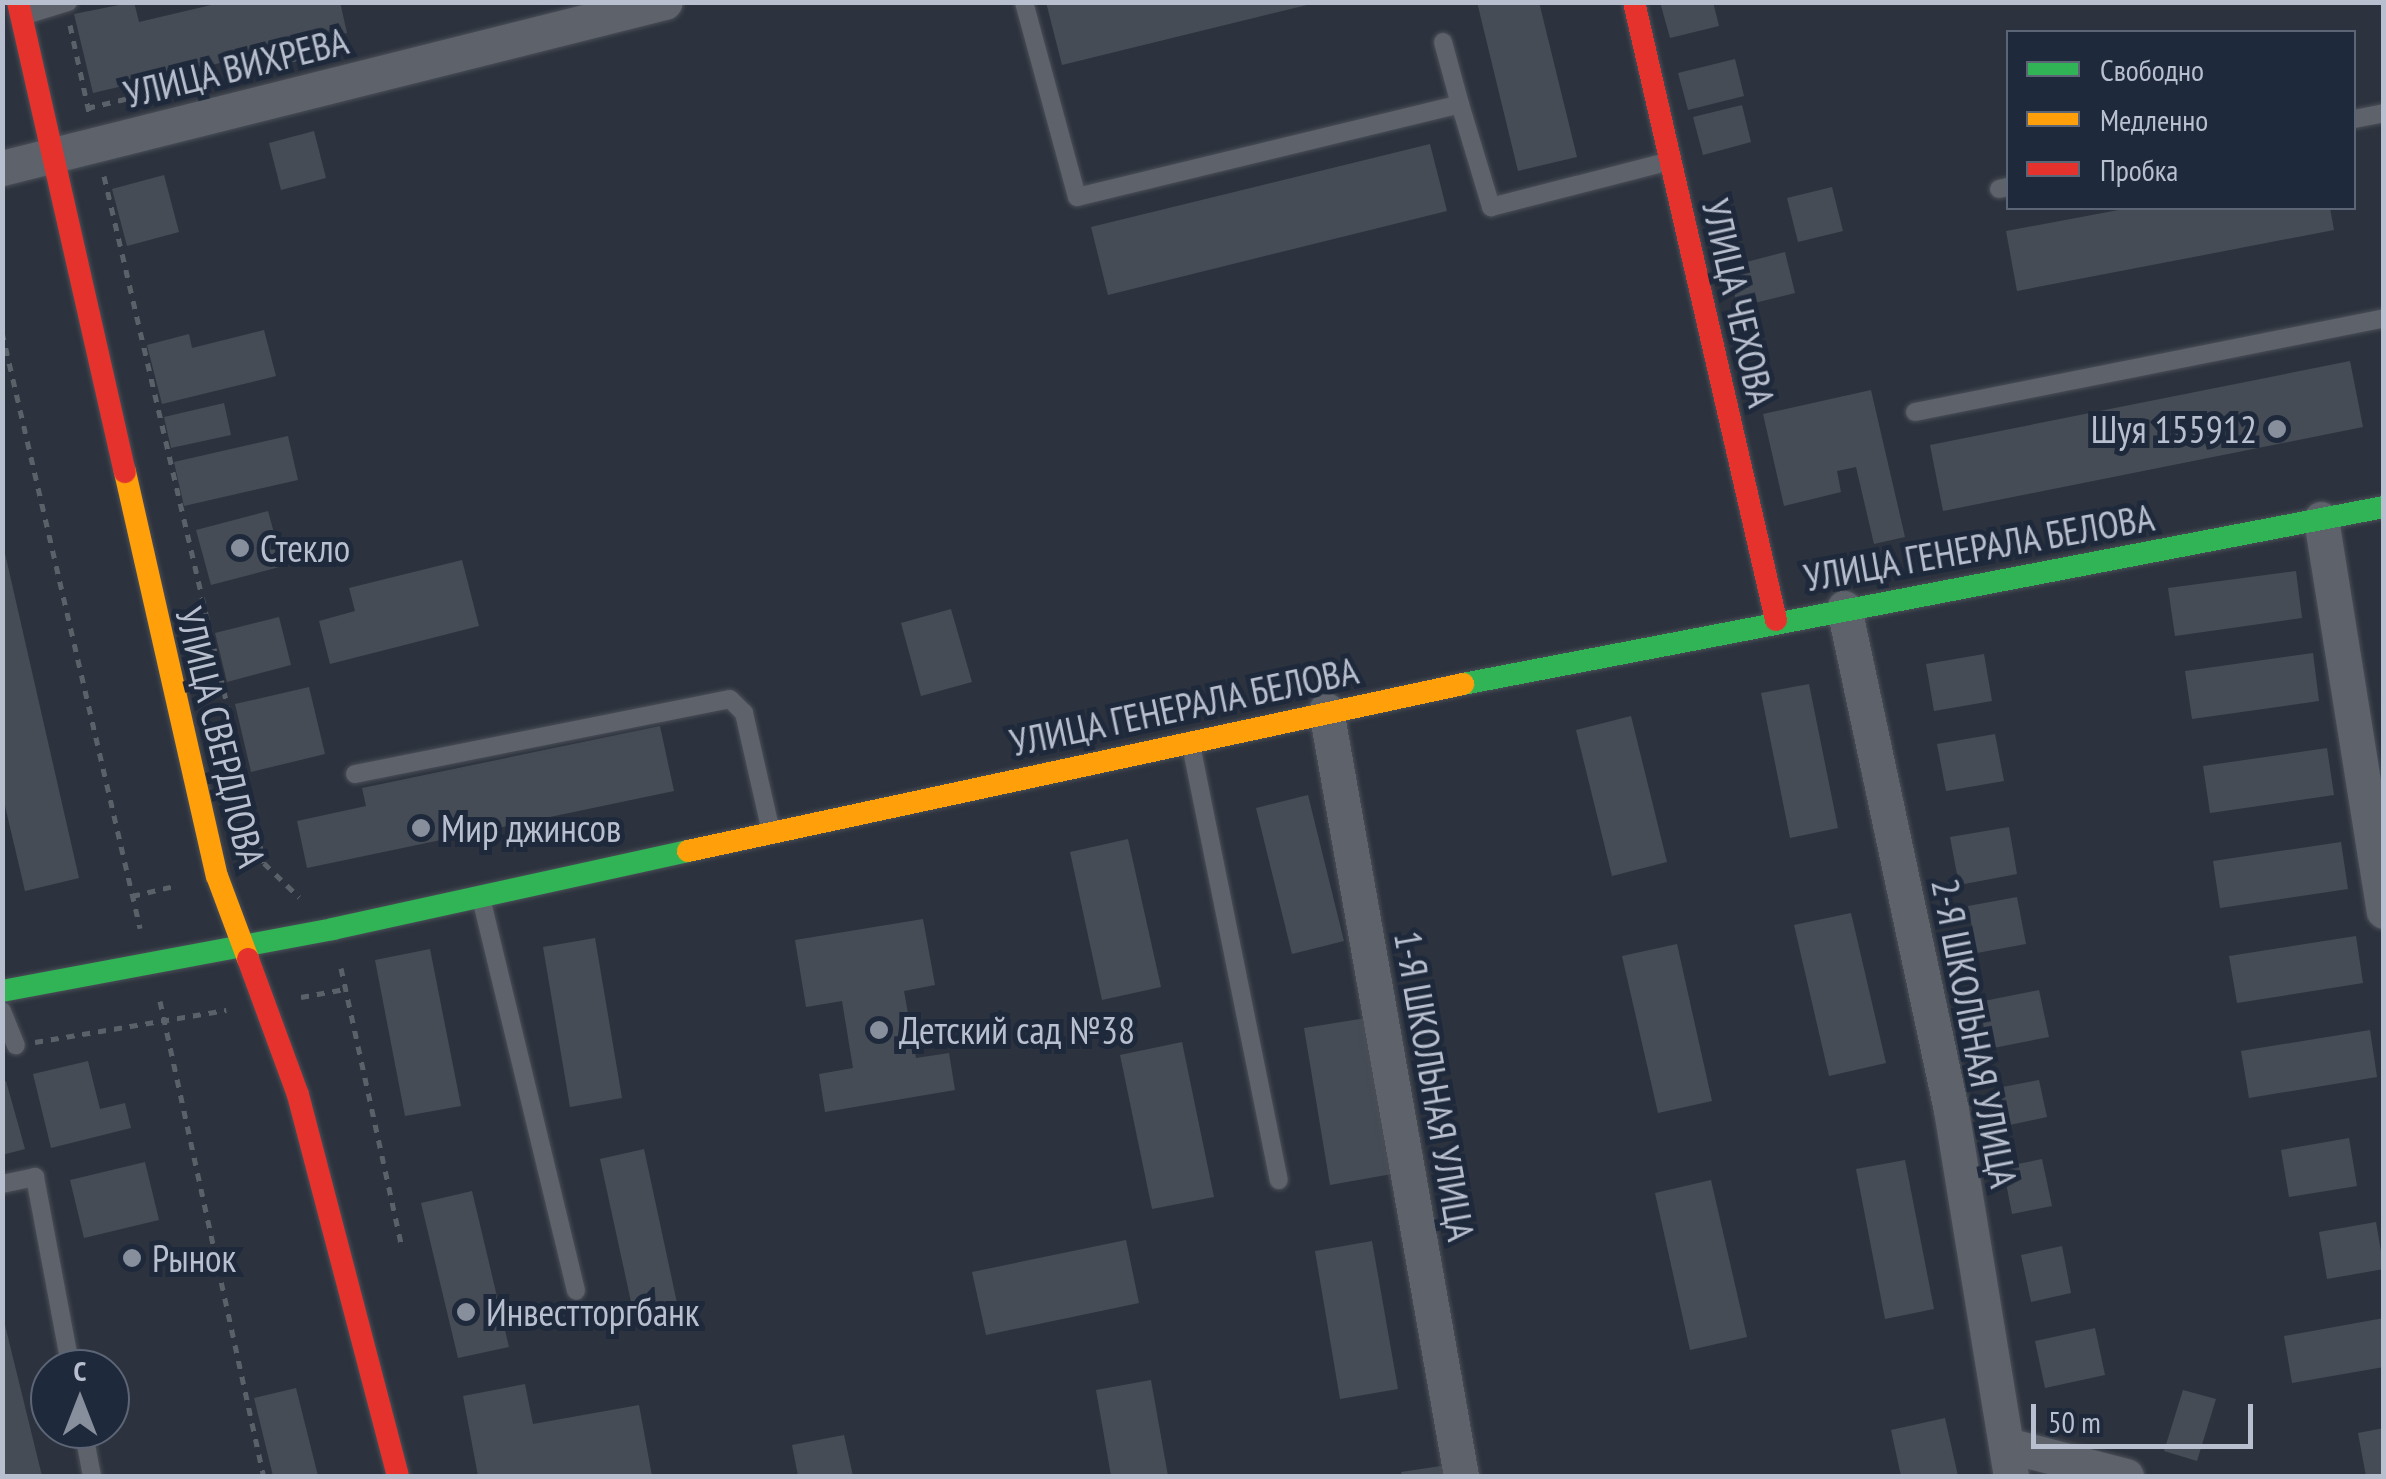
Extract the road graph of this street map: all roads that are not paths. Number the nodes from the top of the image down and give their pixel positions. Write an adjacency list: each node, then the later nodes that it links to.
1 (665, 2): 10 (street, УЛИЦА ВИХРЕВА)
2 (1024, 2): 7 (lane)
3 (1634, 2): 11 (street, УЛИЦА ЧЕХОВА)
4 (66, 3): 5 (lane)
5 (20, 10): 10 (street, УЛИЦА СВЕРДЛОВА)
6 (1443, 42): 7 (lane)
7 (1460, 104): 11 (lane)
8 (2384, 113): 9 (lane)
9 (2356, 119)
10 (50, 158): 12 (street, УЛИЦА ВИХРЕВА); 25 (street, УЛИЦА СВЕРДЛОВА)
11 (1670, 160): 18 (street, УЛИЦА ЧЕХОВА)
12 (2, 168)
13 (2384, 318): 14 (lane)
14 (1915, 412)
15 (2384, 506): 16 (street, УЛИЦА ГЕНЕРАЛА БЕЛОВА)
16 (2321, 519): 17 (street, УЛИЦА ГЕНЕРАЛА БЕЛОВА); 24 (street)
17 (1844, 608): 18 (street, УЛИЦА ГЕНЕРАЛА БЕЛОВА); 34 (street, 2-Я ШКОЛЬНАЯ УЛИЦА)
18 (1776, 620): 19 (street, УЛИЦА ГЕНЕРАЛА БЕЛОВА)
19 (1326, 710): 20 (street, УЛИЦА ГЕНЕРАЛА БЕЛОВА); 37 (street, 1-Я ШКОЛЬНАЯ УЛИЦА)
20 (1190, 740): 22 (street, УЛИЦА ГЕНЕРАЛА БЕЛОВА); 29 (lane)
21 (355, 774): 22 (lane)
22 (771, 832): 23 (street, УЛИЦА ГЕНЕРАЛА БЕЛОВА)
23 (481, 896): 25 (street, УЛИЦА ГЕНЕРАЛА БЕЛОВА); 31 (lane)
24 (2384, 911)
25 (240, 945): 26 (street, УЛИЦА ГЕНЕРАЛА БЕЛОВА); 36 (street, УЛИЦА СВЕРДЛОВА)
26 (2, 991)
27 (2, 1011): 28 (lane)
28 (16, 1045)
29 (1278, 1180)
30 (2, 1184): 32 (lane)
31 (576, 1291)
32 (67, 1349)
33 (87, 1449): 35 (lane)
34 (2009, 1460): 38 (street)
35 (92, 1476)
36 (398, 1476)
37 (1461, 1476)
38 (2126, 1476)

